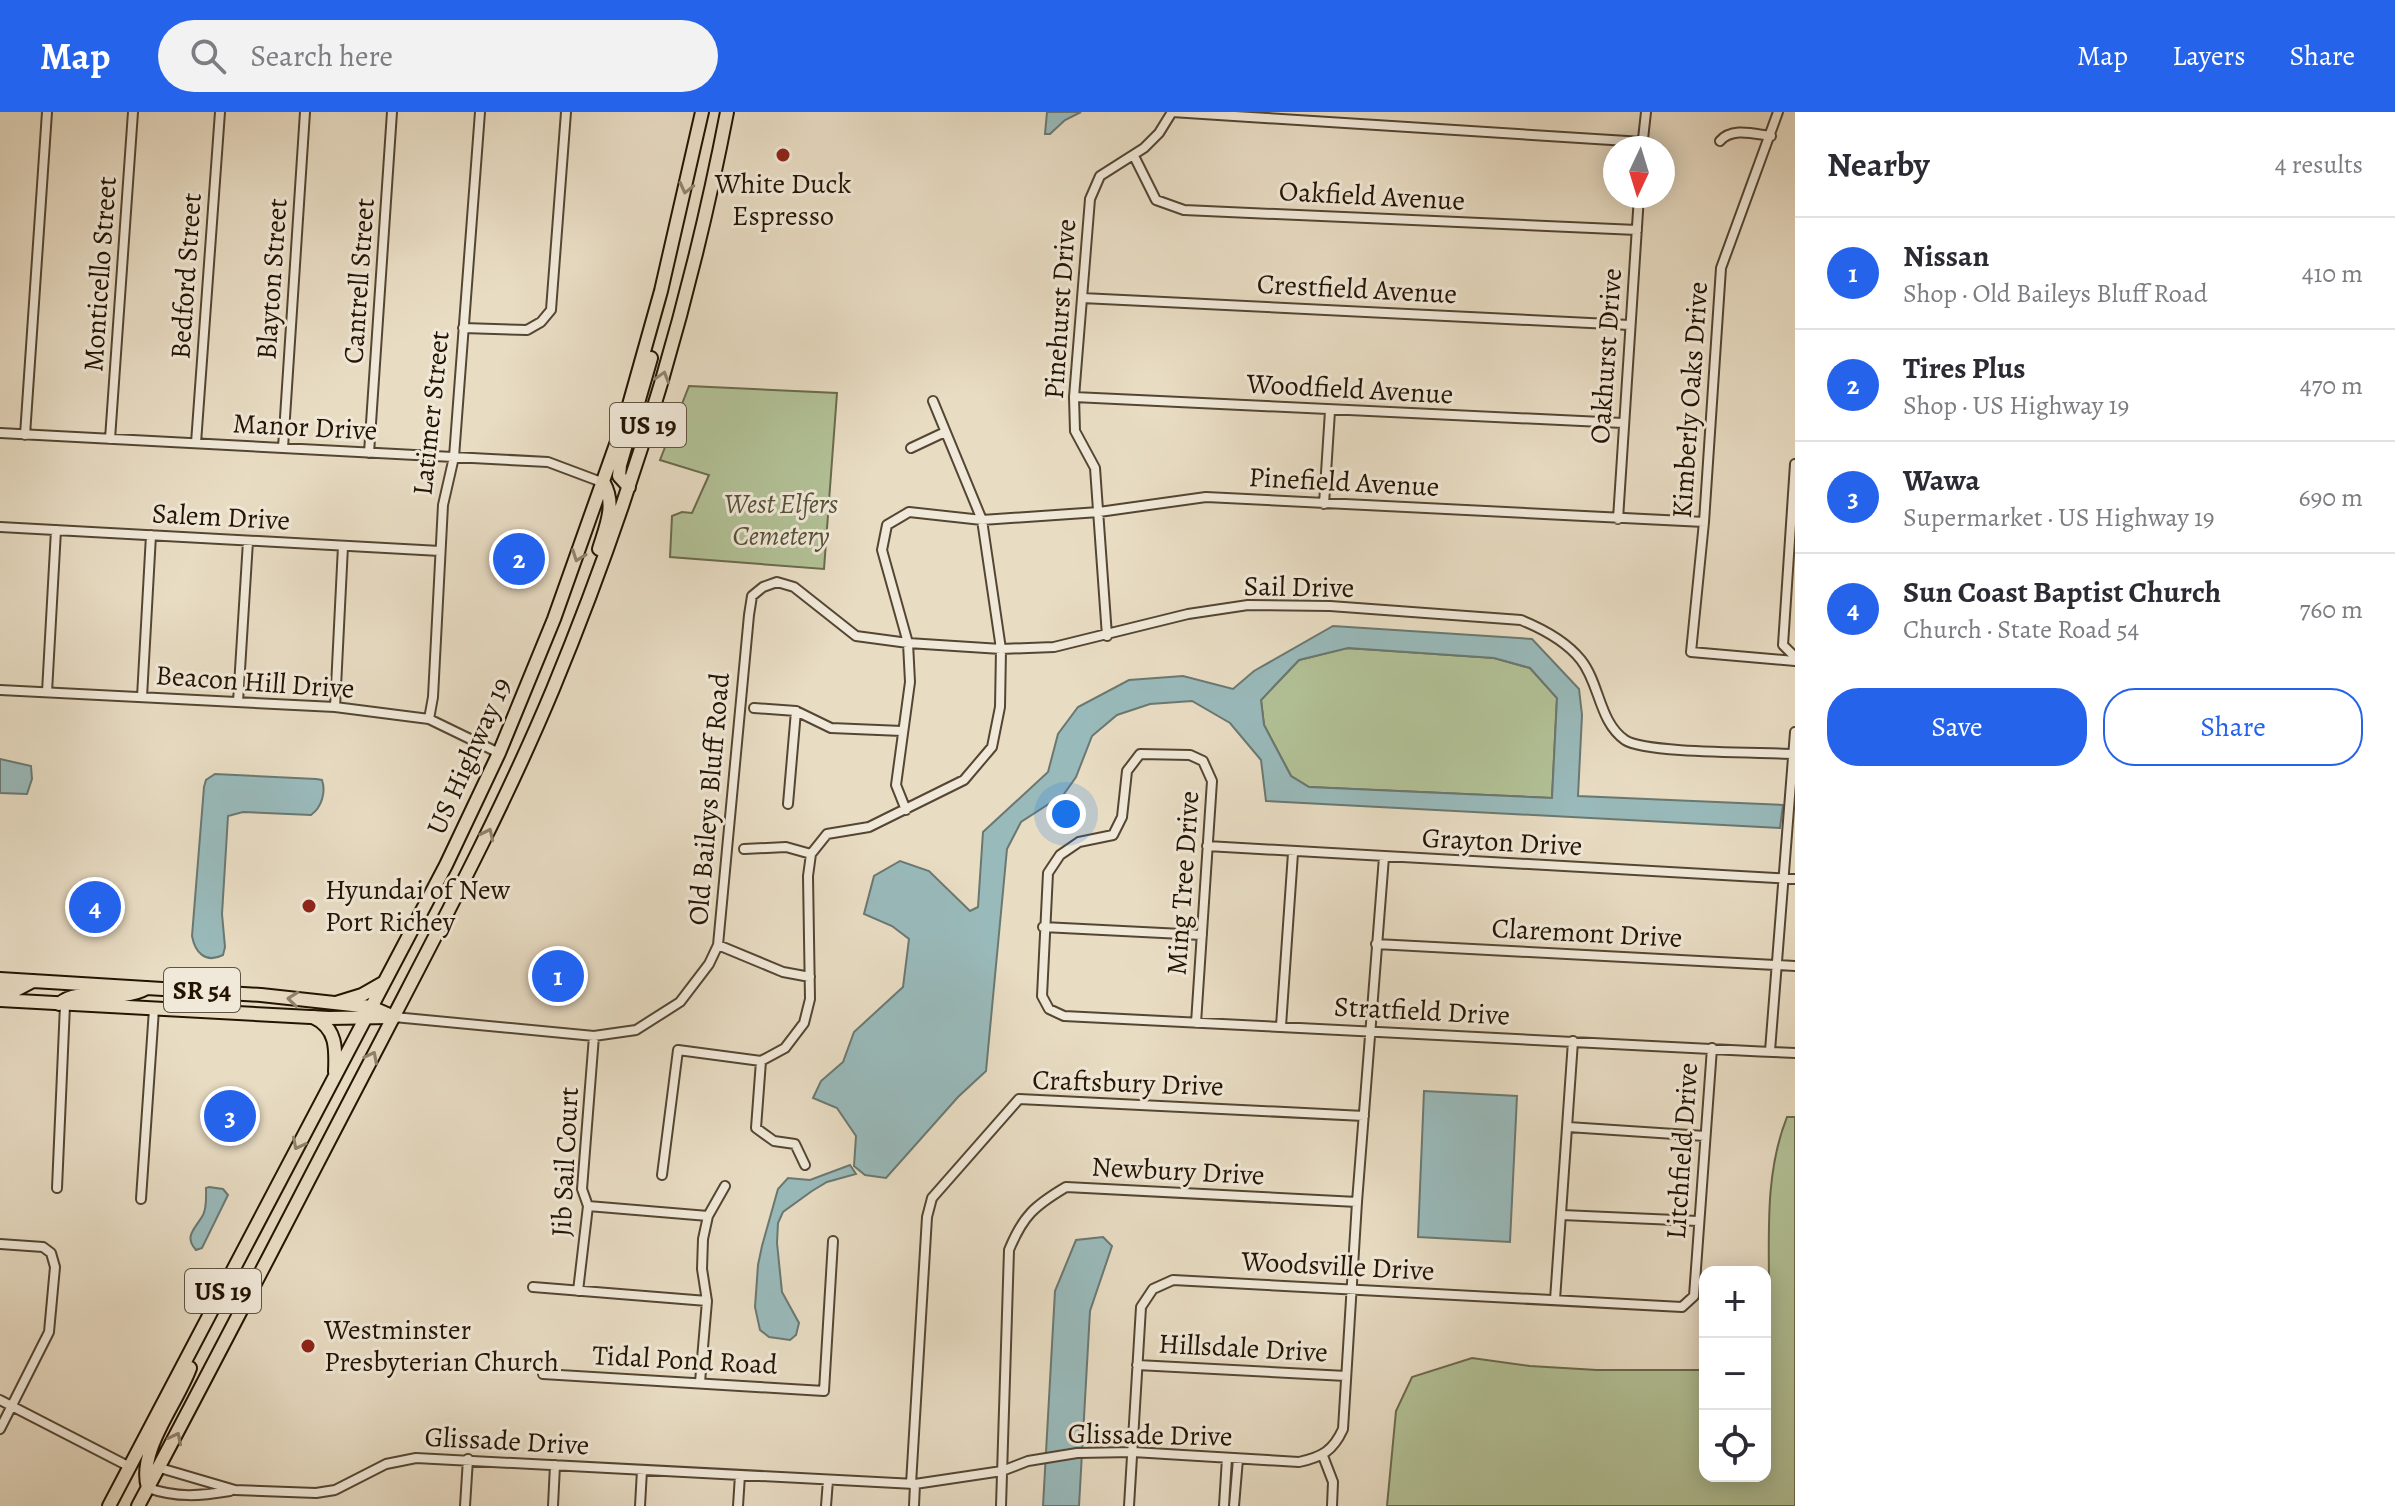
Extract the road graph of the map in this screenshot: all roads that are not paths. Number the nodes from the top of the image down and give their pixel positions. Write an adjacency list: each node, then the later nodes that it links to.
1 (47, 112): 30 (street)
2 (133, 112): 31 (street, Monticello Street)
3 (220, 112): 32 (street, Bedford Street)
4 (305, 112): 33 (street, Blayton Street)
5 (392, 112): 35 (street, Cantrell Street)
6 (480, 112): 22 (street, Latimer Street)
7 (566, 112): 22 (street)
8 (702, 112): 23 (main road, US Highway 19 / US 19, one-way to 23)
9 (727, 112): 39 (main road, US Highway 19 / US 19, one-way to 9)
10 (1172, 112): 16 (street); 17 (street, Pinehurst Drive)
11 (1646, 112): 13 (street)
12 (1778, 112): 14 (street, Kimberly Oaks Drive)
13 (1644, 136)
14 (1771, 136): 15 (street); 44 (street, Kimberly Oaks Drive)
15 (1720, 141)
16 (1603, 142)
17 (1134, 156): 19 (street, Oakfield Avenue); 20 (street, Pinehurst Drive)
18 (1638, 208): 19 (street, Oakhurst Drive)
19 (1637, 230): 21 (street, Oakhurst Drive)
20 (1082, 298): 21 (street, Crestfield Avenue); 24 (street, Pinehurst Drive)
21 (1630, 325): 27 (street, Oakhurst Drive)
22 (463, 328): 36 (street, Latimer Street)
23 (648, 339): 38 (main road, US Highway 19 / US 19); 39 (main road)
24 (1074, 397): 26 (street, Woodfield Avenue); 41 (street, Pinehurst Drive)
25 (933, 401): 28 (street)
26 (1330, 411): 27 (street, Woodfield Avenue); 40 (street)
27 (1623, 423): 42 (street, Oakhurst Drive)
28 (945, 432): 34 (street); 43 (street)
29 (0, 433): 30 (street, Manor Drive)
30 (25, 435): 31 (street, Manor Drive)
31 (110, 439): 32 (street, Manor Drive)
32 (196, 443): 33 (street, Manor Drive)
33 (283, 448): 35 (street, Manor Drive)
34 (911, 448)
35 (369, 453): 36 (street, Manor Drive)
36 (454, 457): 38 (street, Manor Drive); 50 (street, Latimer Street)
37 (1795, 464): 56 (street)
38 (604, 483): 52 (main road); 67 (main road, US Highway 19 / US 19, one-way to 67)
39 (629, 487): 52 (main road, US Highway 19 / US 19)
40 (1324, 504): 41 (street, Pinefield Avenue); 42 (street, Pinefield Avenue)
41 (1099, 512): 43 (street, Pinefield Avenue); 53 (street, Pinehurst Drive)
42 (1618, 519): 44 (street, Pinefield Avenue)
43 (982, 520): 54 (street, Pinefield Avenue); 55 (street)
44 (1704, 522): 56 (street, Kimberly Oaks Drive)
45 (0, 527): 46 (street, Salem Drive)
46 (56, 530): 47 (street, Salem Drive); 58 (street)
47 (151, 535): 48 (street, Salem Drive); 59 (street)
48 (248, 541): 49 (street, Salem Drive); 60 (street)
49 (343, 546): 50 (street, Salem Drive); 61 (street)
50 (440, 551): 64 (street, Latimer Street)
51 (763, 587): 54 (street, Sail Drive); 80 (street, Old Baileys Bluff Road)
52 (585, 610): 95 (main road, US Highway 19 / US 19, one-way to 52)
53 (1107, 636): 55 (street, Sail Drive); 68 (street, Sail Drive)
54 (908, 643): 55 (street, Sail Drive); 65 (street, Pinefield Avenue)
55 (1001, 649): 70 (street)
56 (1795, 659)
57 (0, 690): 58 (street, Beacon Hill Drive)
58 (47, 692): 59 (street, Beacon Hill Drive)
59 (142, 697): 60 (street, Beacon Hill Drive)
60 (238, 702): 61 (street, Beacon Hill Drive)
61 (335, 707): 64 (street, Beacon Hill Drive)
62 (754, 708): 63 (street)
63 (796, 711): 65 (street); 69 (street)
64 (429, 719): 67 (street, Beacon Hill Drive)
65 (902, 731): 70 (street, Pinefield Avenue)
66 (1795, 732): 68 (street)
67 (499, 753): 85 (main road, US Highway 19 / US 19)
68 (1794, 754): 76 (street)
69 (788, 804)
70 (906, 810): 74 (street)
71 (1207, 846): 73 (street, Grayton Drive); 77 (street, Ming Tree Drive); 78 (street, Ming Tree Drive)
72 (744, 849): 74 (street)
73 (1293, 853): 75 (street, Grayton Drive); 97 (street)
74 (811, 854): 83 (street)
75 (1384, 857): 76 (street, Grayton Drive); 79 (street)
76 (1790, 879): 81 (street)
77 (1043, 927): 78 (street); 96 (street, Stratfield Drive)
78 (1202, 935): 96 (street, Ming Tree Drive)
79 (1376, 944): 81 (street, Claremont Drive); 98 (street)
80 (718, 945): 83 (street); 99 (street, Old Baileys Bluff Road)
81 (1777, 966): 82 (street, Claremont Drive); 102 (street)
82 (1795, 966)
83 (810, 977): 104 (street)
84 (0, 979): 86 (main road, SR 54)
85 (385, 980): 90 (main road); 93 (main road, US Highway 19 / US 19)
86 (33, 981): 87 (main road, SR 54); 88 (main road)
87 (149, 987): 90 (main road, SR 54, one-way to 87); 91 (main road)
88 (0, 990)
89 (0, 1000): 91 (main road, SR 54)
90 (336, 1003): 93 (main road, SR 54)
91 (62, 1004): 92 (main road, SR 54); 112 (street)
92 (154, 1009): 94 (main road, SR 54); 113 (street)
93 (368, 1013): 94 (main road, SR 54); 95 (main road, SR 54); 105 (main road, US Highway 19 / US 19)
94 (313, 1017): 105 (main road)
95 (394, 1017): 99 (street, Old Baileys Bluff Road); 142 (main road, US Highway 19 / US 19, one-way to 95)
96 (1196, 1023): 97 (street, Stratfield Drive)
97 (1281, 1026): 98 (street, Stratfield Drive)
98 (1370, 1031): 100 (street, Stratfield Drive); 106 (street)
99 (594, 1036): 115 (street, Jib Sail Court)
100 (1573, 1041): 101 (street, Stratfield Drive); 107 (street)
101 (1712, 1048): 102 (street, Stratfield Drive); 108 (street, Litchfield Drive)
102 (1770, 1051): 103 (street, Stratfield Drive)
103 (1795, 1053)
104 (761, 1061): 109 (street); 110 (street)
105 (334, 1075): 127 (main road, US Highway 19 / US 19, one-way to 127)
106 (1364, 1116): 114 (street); 147 (street, Craftsbury Drive)
107 (1568, 1127): 108 (street); 116 (street)
108 (1705, 1136): 118 (street, Litchfield Drive)
109 (805, 1165)
110 (662, 1175)
111 (725, 1186): 117 (street)
112 (57, 1188)
113 (141, 1199)
114 (1357, 1202): 122 (street); 144 (street, Newbury Drive)
115 (588, 1206): 117 (street); 123 (street, Jib Sail Court)
116 (1562, 1215): 118 (street); 124 (street)
117 (708, 1216): 125 (street)
118 (1698, 1221): 126 (street, Litchfield Drive)
119 (833, 1241): 131 (street, Tidal Pond Road)
120 (0, 1244): 133 (street)
121 (533, 1287): 123 (street)
122 (1352, 1289): 124 (street, Woodsville Drive); 128 (street, Woodsville Drive); 130 (street)
123 (578, 1291): 125 (street)
124 (1555, 1300): 126 (street, Woodsville Drive)
125 (707, 1301): 131 (street)
126 (1688, 1304)
127 (203, 1332): 141 (main road, US Highway 19 / US 19); 148 (main road)
128 (1137, 1365): 130 (street, Hillsdale Drive); 135 (street, Woodsville Drive)
129 (543, 1374): 131 (street, Tidal Pond Road)
130 (1346, 1376): 136 (street)
131 (700, 1382)
132 (0, 1400): 133 (street)
133 (11, 1407): 134 (street); 141 (street)
134 (0, 1429)
135 (1133, 1452): 137 (street, Glissade Drive); 144 (street, Glissade Drive); 161 (street, Woodsville Drive)
136 (1323, 1456): 139 (street, Glissade Drive); 164 (street)
137 (1227, 1458): 139 (street, Glissade Drive); 149 (street)
138 (468, 1459): 140 (street, Glissade Drive); 150 (street, Glissade Drive); 154 (street)
139 (1238, 1459): 151 (street)
140 (555, 1465): 143 (street, Glissade Drive); 155 (street)
141 (130, 1467): 152 (main road, US Highway 19 / US 19)
142 (160, 1468): 148 (main road, US Highway 19 / US 19); 150 (street, Glissade Drive)
143 (642, 1470): 145 (street, Glissade Drive); 156 (street)
144 (1002, 1471): 147 (street, Glissade Drive); 160 (street, Newbury Drive)
145 (740, 1475): 146 (street, Glissade Drive); 157 (street)
146 (828, 1480): 147 (street, Glissade Drive); 158 (street)
147 (913, 1484): 159 (street)
148 (148, 1488): 150 (street, Glissade Drive); 153 (main road, US Highway 19 / US 19)
149 (1225, 1489): 151 (street); 162 (street)
150 (235, 1490)
151 (1235, 1490): 163 (street)
152 (109, 1506)
153 (138, 1506)
154 (465, 1506)
155 (553, 1506)
156 (640, 1506)
157 (738, 1506)
158 (826, 1506)
159 (914, 1506)
160 (1001, 1506)
161 (1129, 1506)
162 (1224, 1506)
163 (1234, 1506)
164 (1332, 1506)

